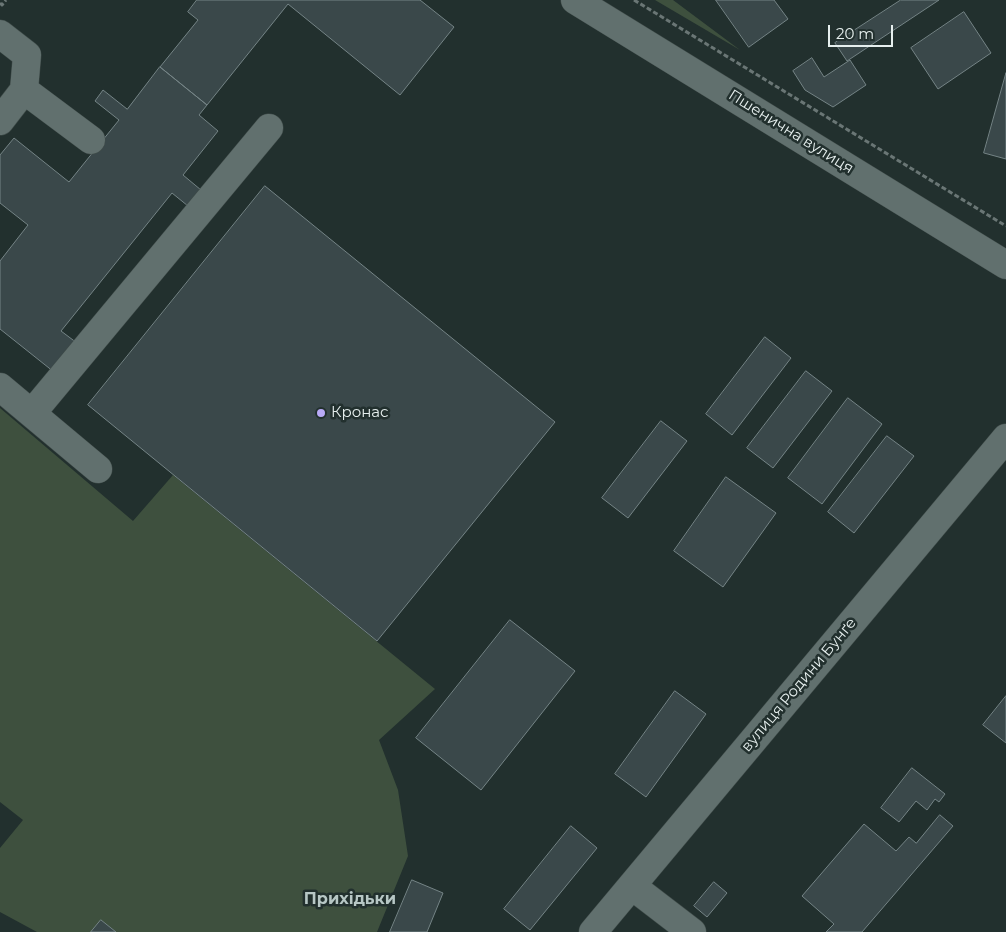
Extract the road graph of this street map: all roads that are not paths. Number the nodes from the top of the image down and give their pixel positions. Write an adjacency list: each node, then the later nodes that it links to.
1 (575, 0): 7 (street, Пшенична вулиця)
2 (0, 34): 3 (street)
3 (24, 90): 4 (street); 6 (street)
4 (0, 121)
5 (269, 128): 9 (street)
6 (91, 140)
7 (1006, 265)
8 (0, 387): 9 (street)
9 (32, 413): 11 (street)
10 (1006, 438): 12 (street, вулиця Родини Бунґе)
11 (98, 469)
12 (632, 886): 13 (street, вулиця Родини Бунґе); 14 (street)
13 (593, 932)
14 (692, 932)

